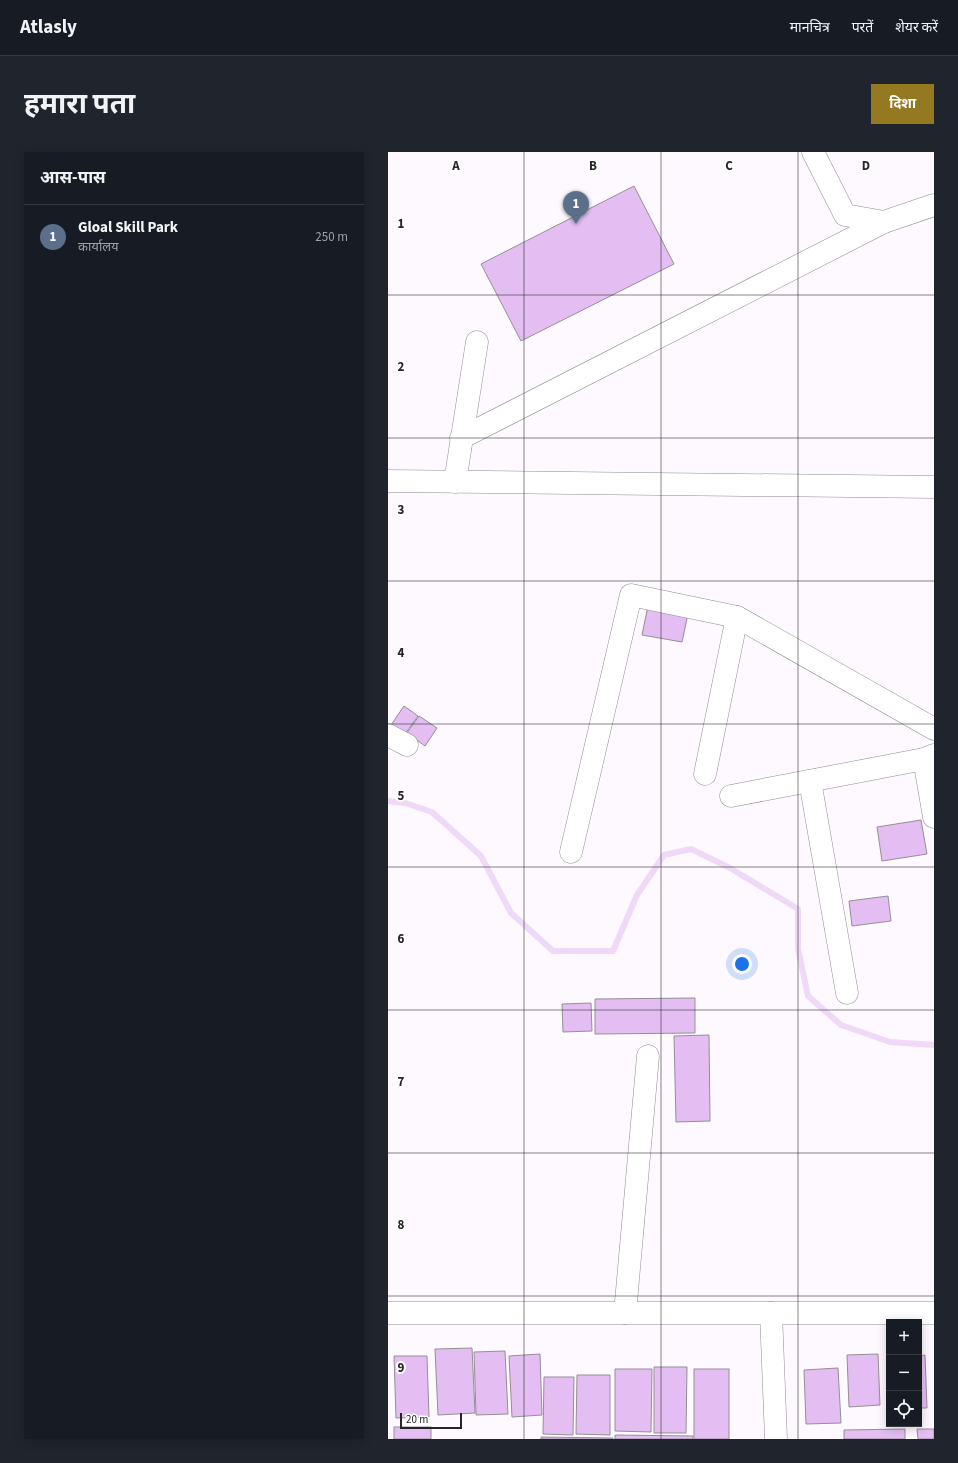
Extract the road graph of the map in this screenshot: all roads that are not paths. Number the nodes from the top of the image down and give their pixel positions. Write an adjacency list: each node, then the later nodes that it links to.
1 (813, 152): 3 (street)
2 (934, 205): 3 (street)
3 (884, 222): 5 (street)
4 (477, 342): 5 (street)
5 (461, 438): 7 (street)
6 (388, 481): 7 (street)
7 (455, 482): 8 (street)
8 (934, 487)
9 (737, 617): 10 (street); 14 (street); 18 (street)
10 (934, 729)
11 (388, 735): 12 (street)
12 (407, 745)
13 (929, 757): 15 (street); 17 (street)
14 (705, 774)
15 (810, 781): 16 (street); 19 (street)
16 (731, 796)
17 (934, 817)
18 (571, 852)
19 (847, 993)
20 (648, 1056): 22 (street)
21 (388, 1313): 22 (street)
22 (625, 1313): 23 (street)
23 (771, 1313): 24 (street); 25 (street)
24 (934, 1313)
25 (776, 1439)

